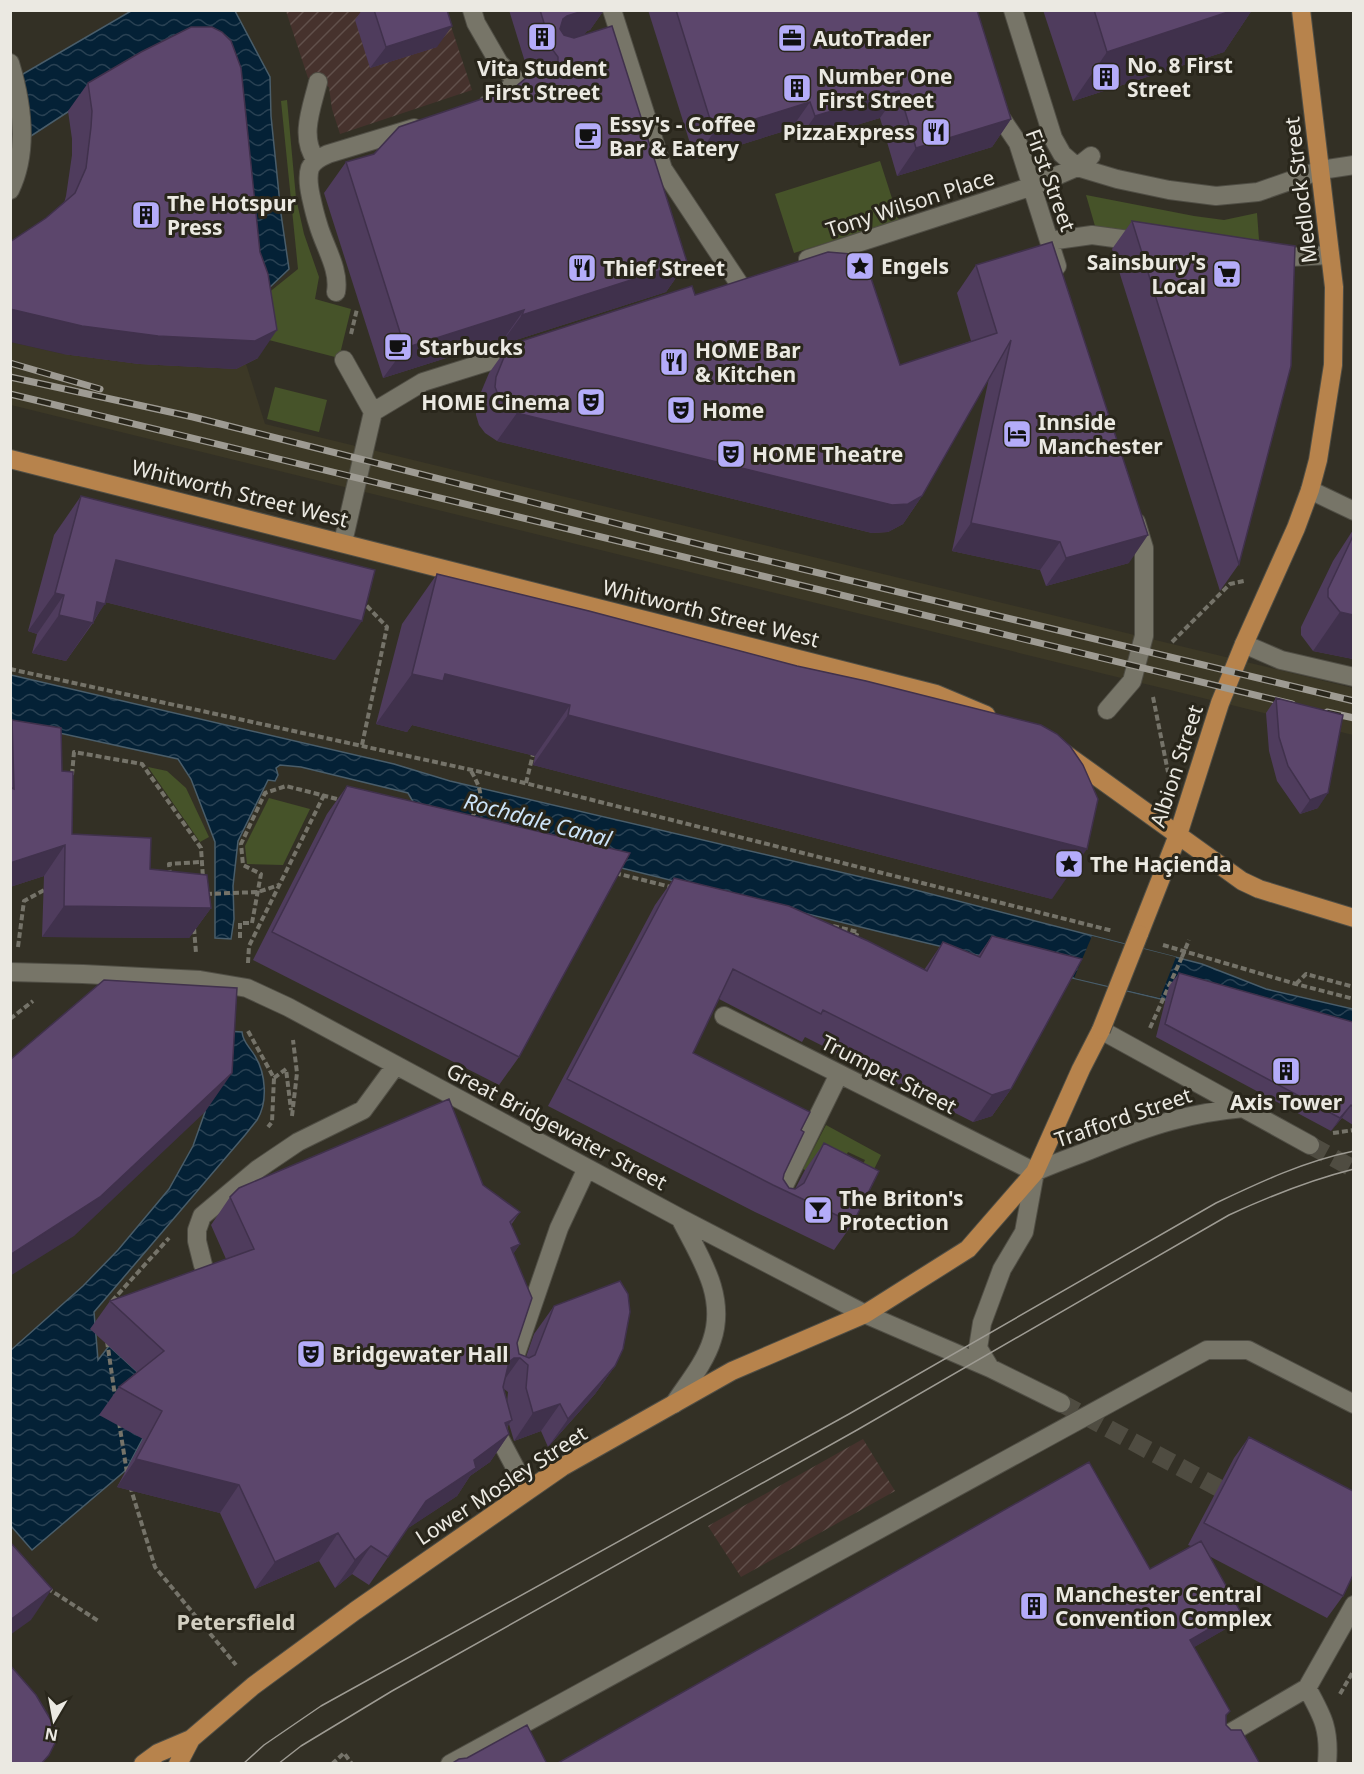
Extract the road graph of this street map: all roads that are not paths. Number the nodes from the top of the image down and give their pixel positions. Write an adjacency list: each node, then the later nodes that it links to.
1 (472, 10): 10 (street)
2 (612, 10): 5 (street)
3 (1013, 10): 13 (street, First Street)
4 (1301, 10): 15 (main road, Medlock Street)
5 (620, 36): 6 (street); 24 (street)
6 (600, 42)
7 (11, 66): 17 (street)
8 (318, 82): 12 (street)
9 (988, 94): 16 (street, First Street)
10 (474, 110)
11 (429, 124): 12 (street)
12 (316, 160): 25 (street)
13 (1084, 162): 15 (street); 16 (street, Tony Wilson Place)
14 (1353, 165): 15 (street)
15 (1321, 170): 20 (main road, Medlock Street)
16 (1033, 186): 18 (street, First Street); 22 (street, Tony Wilson Place)
17 (10, 190)
18 (1049, 241): 19 (street); 23 (street, First Street)
19 (1157, 244)
20 (1330, 255): 21 (street); 28 (main road, Medlock Street)
21 (1255, 256)
22 (794, 264)
23 (1063, 286)
24 (716, 289)
25 (336, 292)
26 (536, 346): 29 (street)
27 (344, 360): 29 (street)
28 (1334, 365): 31 (main road, Albion Street)
29 (373, 412): 34 (street)
30 (10, 459): 34 (main road, Whitworth Street West)
31 (1310, 490): 33 (street); 35 (main road, Albion Street)
32 (1130, 504): 37 (street)
33 (1353, 511)
34 (343, 542): 38 (main road, Whitworth Street West)
35 (1244, 644): 36 (street); 40 (main road, Albion Street)
36 (1353, 677)
37 (1107, 710)
38 (1001, 721)
39 (1051, 744): 40 (main road)
40 (1178, 835): 41 (main road); 44 (main road, Albion Street, bridge)
41 (1353, 918)
42 (13, 972): 45 (street, Great Bridgewater Street)
43 (724, 1016): 46 (street, Trumpet Street)
44 (1101, 1030): 47 (street, Trafford Street); 50 (main road, Albion Street)
45 (396, 1065): 49 (street, Great Bridgewater Street); 53 (street)
46 (839, 1074): 50 (street, Trumpet Street); 51 (street)
47 (1244, 1108): 48 (street); 50 (street, Trafford Street)
48 (1310, 1145)
49 (587, 1168): 52 (street, Great Bridgewater Street); 56 (street)
50 (1035, 1172): 54 (main road, Albion Street); 55 (street, Albion Street)
51 (775, 1204)
52 (680, 1218): 54 (street, Great Bridgewater Street); 58 (street)
53 (203, 1265)
54 (865, 1314): 55 (street, Great Bridgewater Street); 58 (main road, Lower Mosley Street)
55 (990, 1368): 57 (street, Great Bridgewater Street)
56 (508, 1375)
57 (1061, 1403)
58 (674, 1404): 61 (main road, Lower Mosley Street)
59 (1353, 1404): 68 (street)
60 (496, 1406): 61 (street)
61 (527, 1490): 65 (main road, Lower Mosley Street)
62 (1353, 1605): 63 (street)
63 (1307, 1688): 64 (street); 69 (street)
64 (1224, 1736)
65 (191, 1739): 66 (main road, Lower Mosley Street); 67 (main road, Lower Mosley Street)
66 (143, 1764)
67 (178, 1764)
68 (450, 1764)
69 (1328, 1764)

